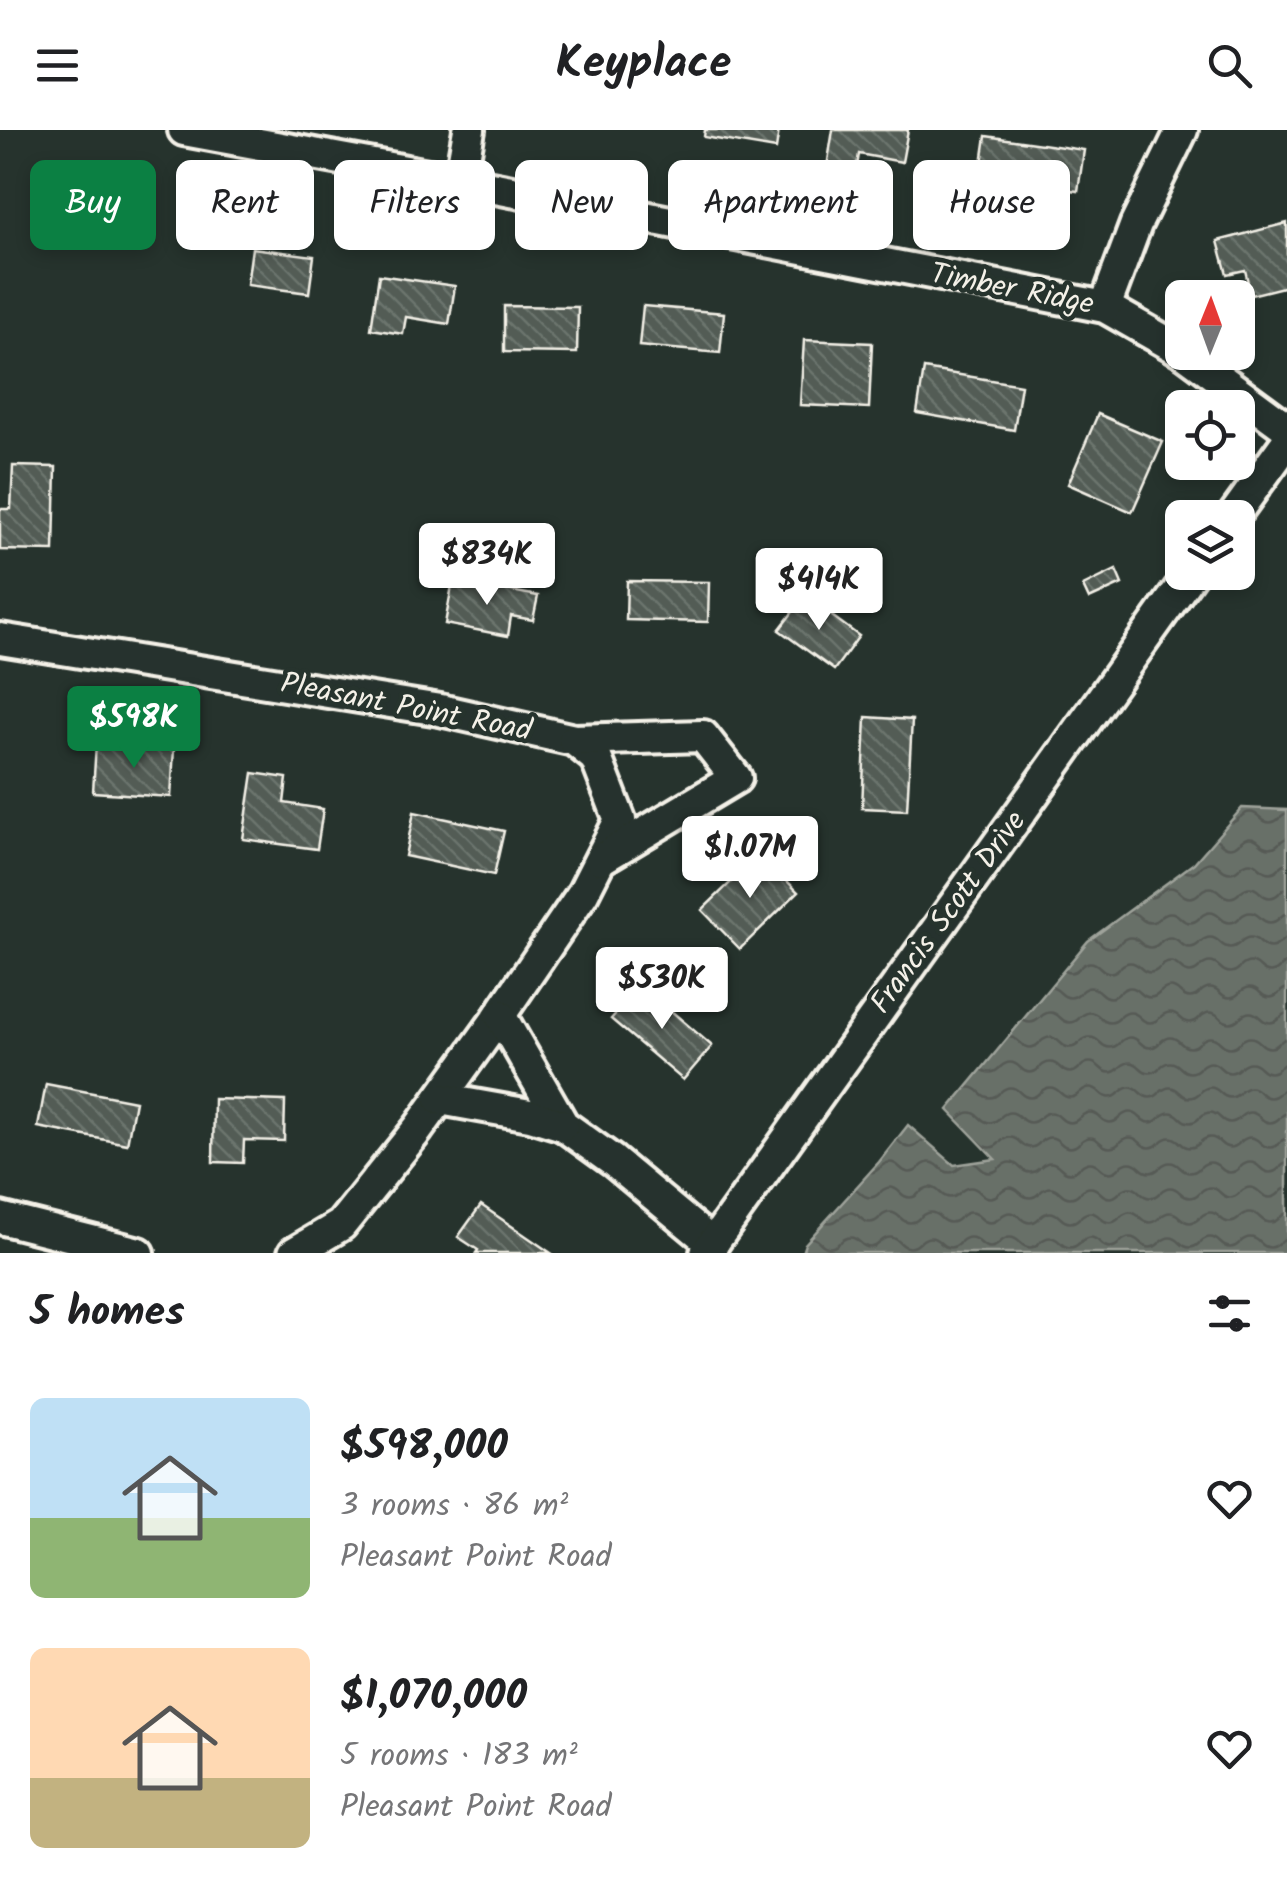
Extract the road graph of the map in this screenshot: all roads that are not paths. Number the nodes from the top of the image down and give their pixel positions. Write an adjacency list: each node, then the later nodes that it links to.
1 (184, 130): 4 (street, Timber Ridge)
2 (469, 130): 5 (street)
3 (1182, 130): 7 (street)
4 (346, 160)
5 (464, 160)
6 (495, 188): 7 (street, Timber Ridge)
7 (1105, 307): 8 (street, Timber Ridge)
8 (1165, 341)
9 (1208, 370): 10 (street, Timber Ridge)
10 (1287, 428)
11 (1287, 442): 12 (street)
12 (1245, 500)
13 (1179, 590): 21 (street, Francis Scott Drive)
14 (0, 640): 15 (street, Pleasant Point Road)
15 (574, 740): 16 (street, Pleasant Point Road); 16 (street, Pleasant Point Road)
16 (601, 860): 17 (street, Pleasant Point Road)
17 (500, 1015): 18 (street, Pleasant Point Road); 19 (street)
18 (440, 1099): 19 (street); 23 (street, Pleasant Point Road)
19 (563, 1125): 21 (street)
20 (0, 1218): 22 (street)
21 (709, 1248)
22 (138, 1253)
23 (294, 1253)

